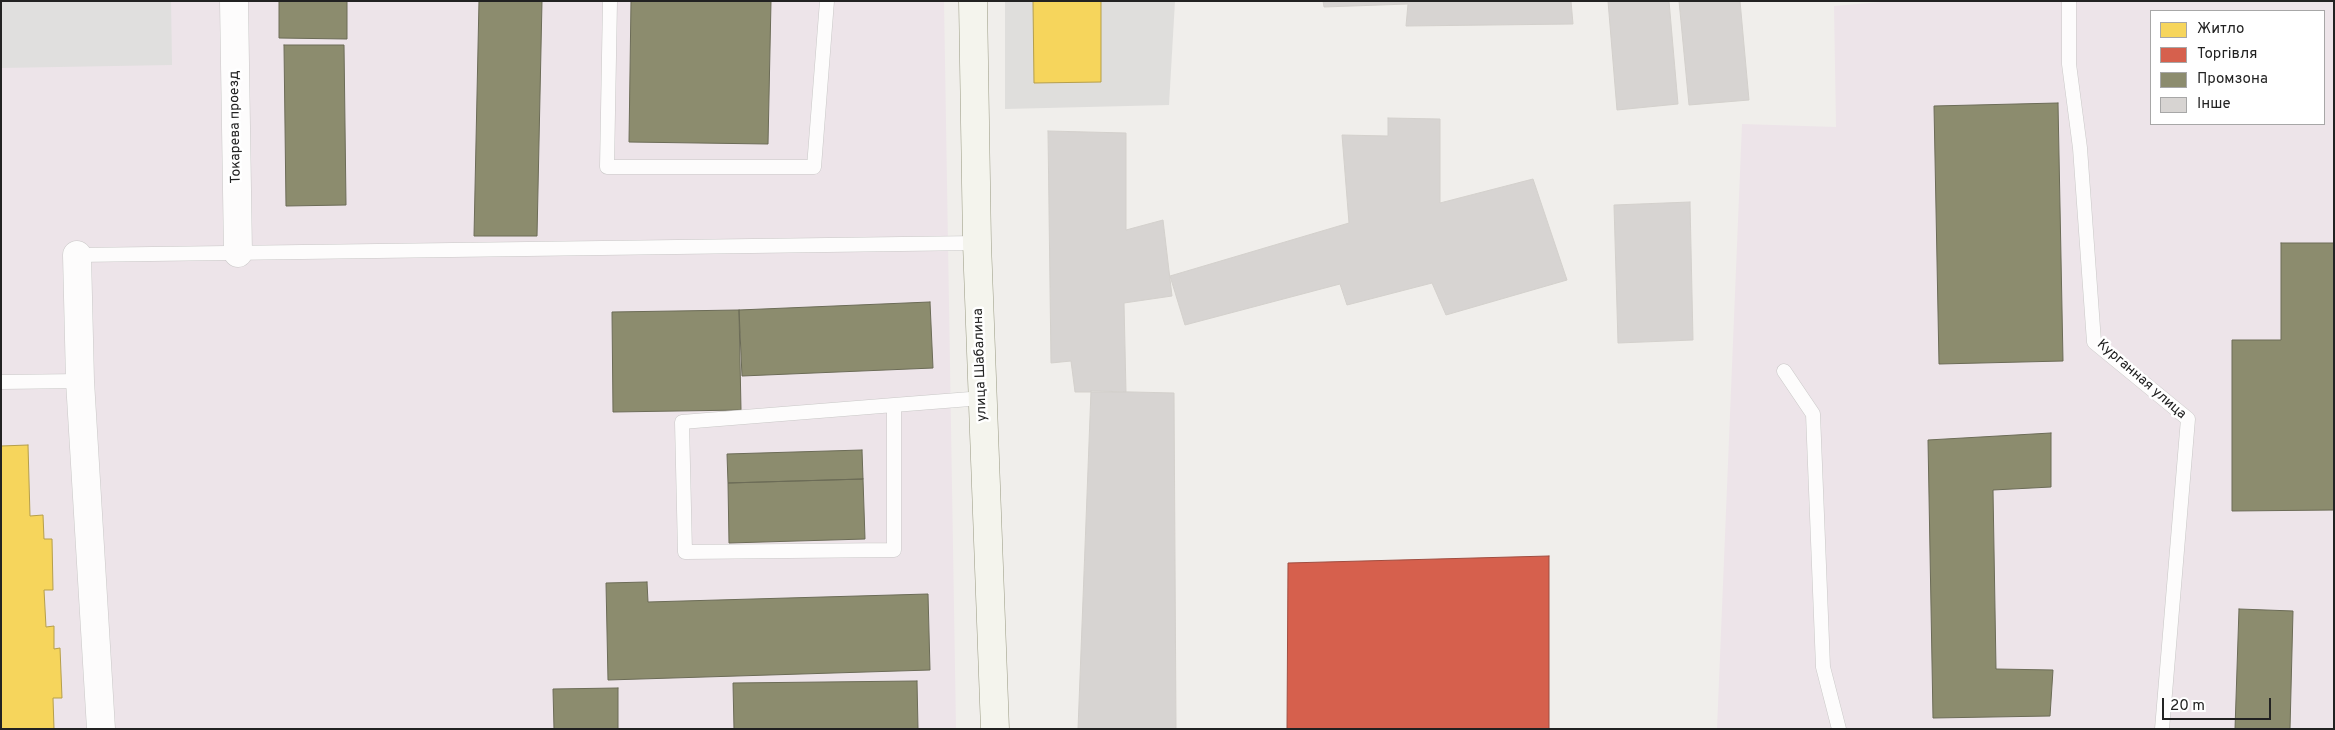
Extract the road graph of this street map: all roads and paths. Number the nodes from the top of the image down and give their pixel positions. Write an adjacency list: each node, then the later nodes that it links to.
1 (234, 1): 7 (street, Токарева проезд)
2 (610, 1): 3 (lane)
3 (827, 1)
4 (974, 1): 6 (main road, улица Шабалина)
5 (2069, 1): 17 (lane, Курганная улица)
6 (977, 243): 7 (lane); 12 (main road, улица Шабалина)
7 (238, 253): 8 (lane)
8 (77, 255): 10 (street)
9 (1784, 371): 16 (lane)
10 (80, 381): 11 (lane); 14 (street)
11 (1, 382)
12 (982, 398): 13 (lane); 15 (main road, улица Шабалина)
13 (894, 405): 13 (lane)
14 (101, 729)
15 (995, 729)
16 (1839, 729)
17 (2162, 729)

